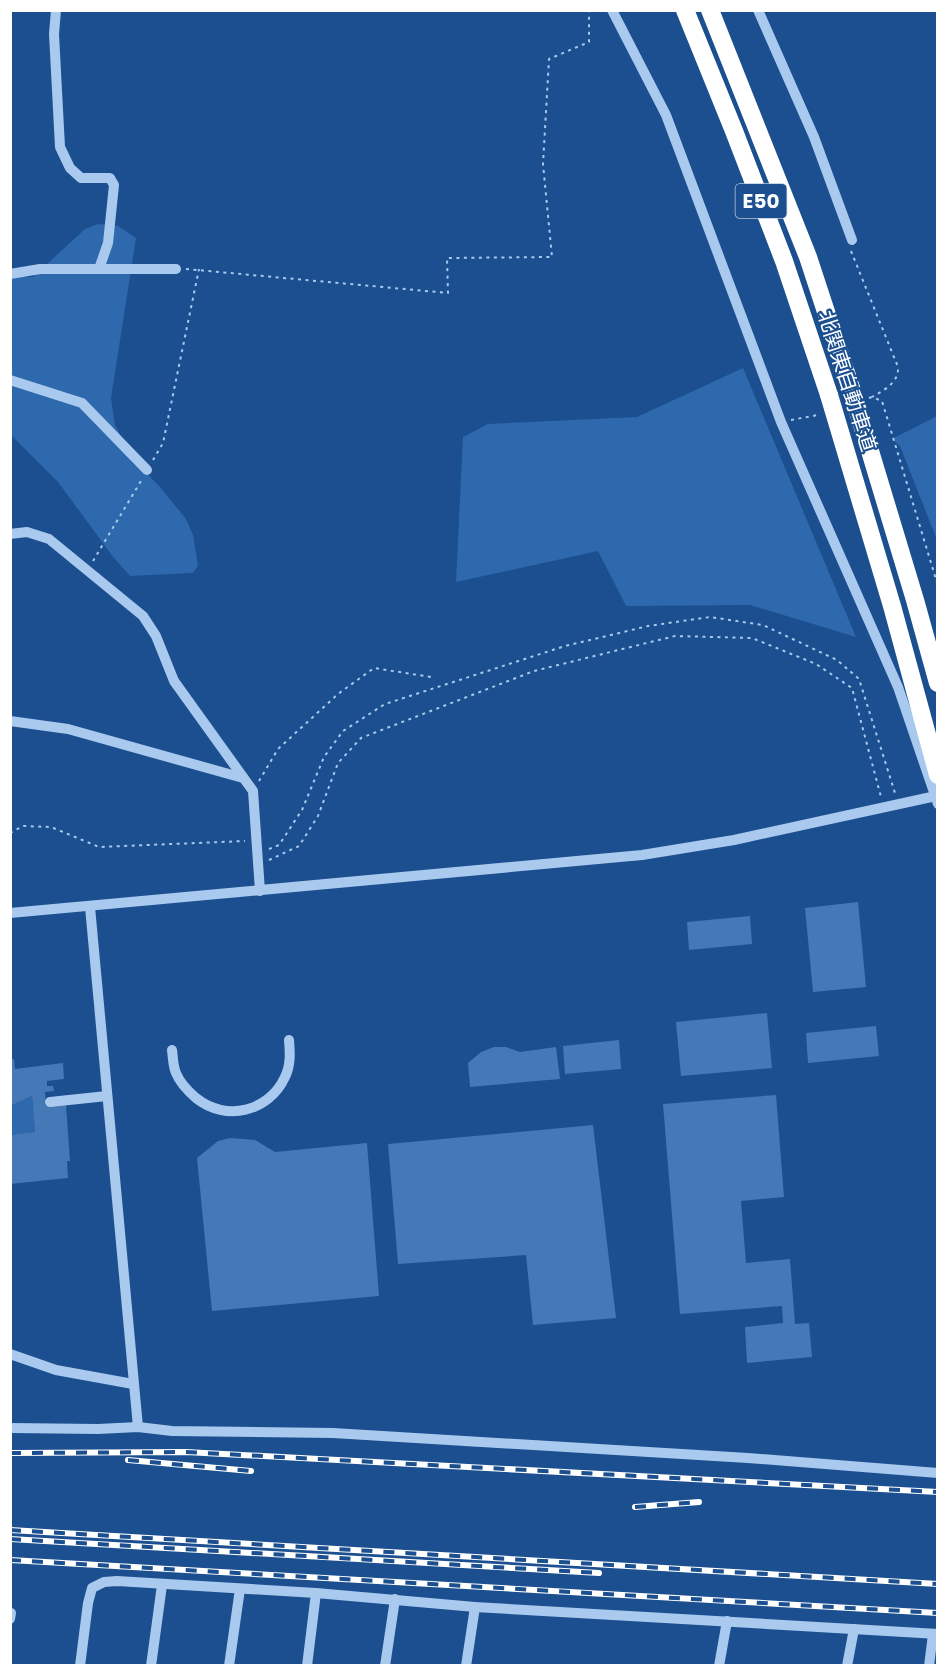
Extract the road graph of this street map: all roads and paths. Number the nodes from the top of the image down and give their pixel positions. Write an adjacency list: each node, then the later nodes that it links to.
1 (56, 10): 8 (street)
2 (589, 10): 13 (path)
3 (612, 10): 22 (street)
4 (685, 10): 19 (highway, 北関東自動車道 / E50, bridge)
5 (710, 10): 17 (highway, 北関東自動車道 / E50, bridge)
6 (758, 10): 7 (street)
7 (852, 240): 12 (path)
8 (99, 269): 9 (street); 10 (street)
9 (176, 269)
10 (10, 274)
11 (10, 380): 13 (street)
12 (872, 397)
13 (147, 470): 15 (path)
14 (10, 534): 15 (street)
15 (87, 572): 20 (street)
16 (431, 677): 21 (path)
17 (938, 683)
18 (10, 721): 20 (street)
19 (938, 775)
20 (243, 778): 21 (street)
21 (254, 791): 26 (street)
22 (937, 800): 23 (street)
23 (898, 804): 24 (street); 27 (path)
24 (884, 807): 28 (path); 29 (street)
25 (10, 833): 26 (path)
26 (257, 841): 27 (street)
27 (258, 853): 28 (street)
28 (258, 865): 29 (street)
29 (260, 891): 30 (street)
30 (90, 907): 31 (street); 34 (street)
31 (10, 913)
32 (289, 1040): 33 (street)
33 (172, 1050)
34 (107, 1096): 35 (street); 37 (street)
35 (50, 1102)
36 (10, 1354): 37 (street)
37 (133, 1384): 38 (street)
38 (138, 1427): 39 (street); 40 (street)
39 (10, 1428)
40 (938, 1473)
41 (162, 1585): 42 (street); 51 (street); 52 (street)
42 (240, 1589): 43 (street); 53 (street)
43 (316, 1593): 44 (street); 54 (street)
44 (395, 1599): 45 (street); 55 (street)
45 (475, 1607): 48 (street); 56 (street)
46 (11, 1613): 47 (street)
47 (10, 1619)
48 (727, 1621): 49 (street); 57 (street)
49 (854, 1629): 50 (street); 58 (street)
50 (935, 1634): 59 (street)
51 (80, 1665)
52 (151, 1665)
53 (229, 1665)
54 (308, 1665)
55 (385, 1665)
56 (466, 1665)
57 (718, 1665)
58 (848, 1665)
59 (929, 1665)

